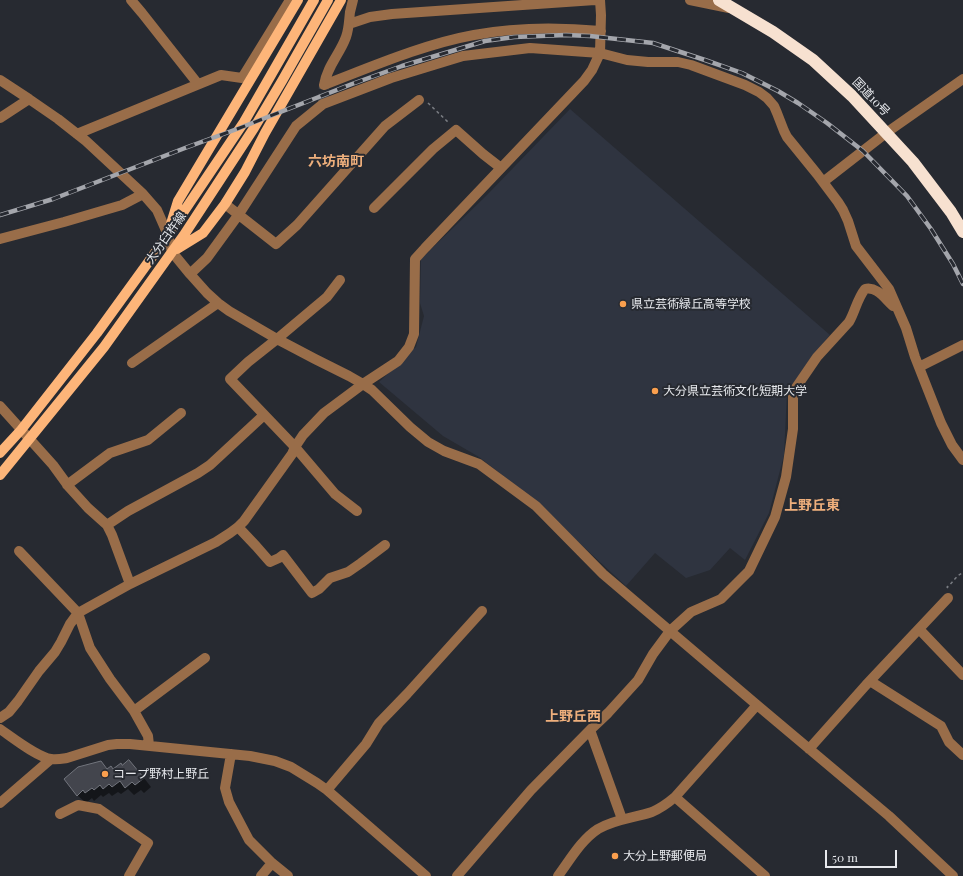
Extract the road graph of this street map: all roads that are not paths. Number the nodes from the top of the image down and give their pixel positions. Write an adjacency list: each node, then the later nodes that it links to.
1 (131, 0): 19 (street)
2 (290, 0): 15 (street)
3 (298, 0): 15 (main road)
4 (314, 0): 32 (main road, 大分臼杵線)
5 (328, 0): 34 (main road, 大分臼杵線)
6 (341, 0): 28 (main road)
7 (353, 0): 13 (street)
8 (594, 0): 13 (street)
9 (600, 0): 14 (street)
10 (690, 0): 12 (street)
11 (718, 0): 12 (highway, 国道10号)
12 (733, 8): 23 (highway, 国道10号)
13 (349, 24): 14 (street)
14 (601, 31): 16 (street)
15 (274, 33): 19 (street); 32 (main road)
16 (600, 53): 25 (street); 26 (street); 30 (street)
17 (963, 79): 23 (street)
18 (0, 80): 20 (street)
19 (198, 84): 24 (street)
20 (29, 99): 22 (street); 24 (street)
21 (420, 100): 30 (street)
22 (0, 118)
23 (886, 133): 26 (street); 31 (highway, 国道10号)
24 (77, 134): 27 (street)
25 (501, 168): 29 (street); 43 (street)
26 (823, 182): 38 (street)
27 (143, 194): 32 (street); 33 (street)
28 (225, 204): 30 (street); 34 (main road)
29 (374, 208)
30 (239, 214): 35 (street)
31 (963, 232)
32 (168, 235): 34 (street); 47 (main road, 大分臼杵線)
33 (0, 239)
34 (172, 252): 35 (street); 48 (main road, 大分臼杵線)
35 (190, 274): 37 (street)
36 (340, 280): 39 (street)
37 (218, 303): 39 (street); 41 (street)
38 (898, 309): 42 (street); 64 (street)
39 (277, 339): 43 (street); 46 (street)
40 (963, 345): 42 (street)
41 (132, 363)
42 (919, 367): 51 (street)
43 (363, 384): 49 (street); 64 (street)
44 (0, 406): 47 (street)
45 (181, 414): 53 (street)
46 (264, 416): 49 (street); 55 (street)
47 (21, 430): 48 (street); 50 (main road, 大分臼杵線)
48 (30, 438): 52 (main road, 大分臼杵線); 53 (street)
49 (295, 447): 54 (street); 56 (street)
50 (0, 453)
51 (963, 460)
52 (0, 475)
53 (67, 485): 55 (street)
54 (357, 512)
55 (107, 526): 59 (street)
56 (238, 527): 57 (street); 59 (street)
57 (385, 545)
58 (19, 551): 62 (street)
59 (130, 584): 62 (street)
60 (948, 598): 63 (street)
61 (482, 611): 78 (street)
62 (78, 613): 69 (street); 70 (street)
63 (919, 629): 66 (street); 67 (street)
64 (670, 631): 68 (street); 72 (street)
65 (205, 658): 69 (street)
66 (963, 675)
67 (870, 681): 74 (street); 76 (street)
68 (757, 705): 74 (street); 79 (street)
69 (134, 711): 73 (street)
70 (0, 718)
71 (0, 730): 77 (street)
72 (590, 730): 82 (street); 88 (street)
73 (149, 745): 75 (street); 77 (street)
74 (809, 749): 91 (street)
75 (231, 754): 78 (street); 83 (street)
76 (963, 755)
77 (51, 759): 80 (street)
78 (327, 790): 87 (street)
79 (675, 797): 82 (street); 90 (street)
80 (0, 803)
81 (60, 814): 84 (street)
82 (622, 820): 89 (street)
83 (272, 863): 85 (street); 86 (street)
84 (129, 876)
85 (261, 876)
86 (288, 876)
87 (426, 876)
88 (457, 876)
89 (558, 876)
90 (765, 876)
91 (953, 876)

